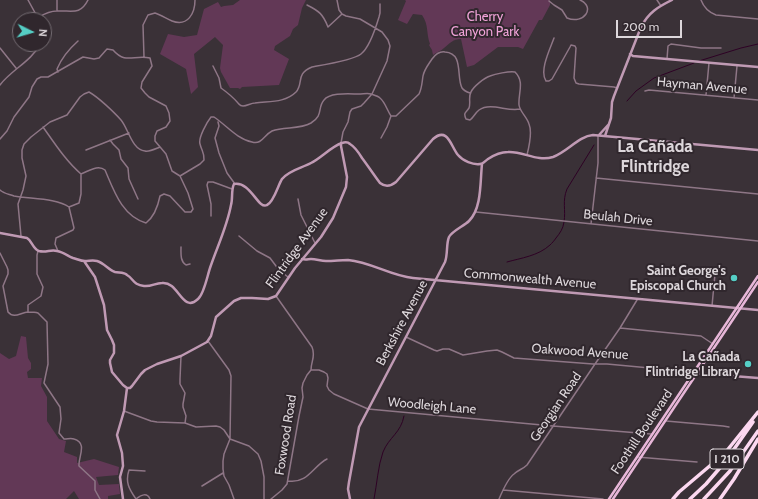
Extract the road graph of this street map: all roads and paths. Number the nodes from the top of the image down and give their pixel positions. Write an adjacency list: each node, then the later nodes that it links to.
1 (28, 0): 15 (street)
2 (57, 0): 14 (street)
3 (88, 0): 14 (street)
4 (195, 0): 26 (street)
5 (337, 0): 17 (street)
6 (580, 0): 10 (street)
7 (657, 0): 13 (street)
8 (672, 0): 13 (street)
9 (701, 0): 18 (street)
10 (549, 1)
11 (380, 4): 19 (street)
12 (307, 5): 17 (street)
13 (661, 6): 25 (street)
14 (57, 11): 16 (street)
15 (36, 12)
16 (49, 12)
17 (342, 14): 19 (street, Flintridge Avenue)
18 (758, 19)
19 (375, 28): 30 (street); 38 (street, Flintridge Avenue)
20 (554, 38): 35 (street)
21 (78, 41): 33 (street)
22 (0, 48): 32 (street)
23 (721, 48): 27 (street)
24 (35, 52): 32 (street)
25 (630, 54): 27 (street); 35 (street)
26 (144, 57): 33 (street); 54 (street)
27 (667, 59): 28 (street)
28 (709, 62): 29 (street); 39 (street)
29 (737, 65): 31 (street); 40 (street)
30 (213, 66)
31 (758, 67)
32 (17, 68): 34 (street)
33 (58, 72): 51 (street)
34 (0, 86)
35 (617, 88): 45 (street)
36 (645, 91): 39 (street, Hayman Avenue)
37 (470, 93): 42 (street); 42 (street); 43 (street)
38 (372, 94): 43 (street); 44 (street); 53 (street, Flintridge Avenue)
39 (706, 95): 40 (street, Hayman Avenue)
40 (734, 98): 41 (street, Hayman Avenue)
41 (758, 100)
42 (520, 109): 57 (street)
43 (391, 116): 50 (street)
44 (218, 120): 60 (street); 62 (street)
45 (609, 124): 48 (street); 49 (street)
46 (43, 127): 47 (street); 59 (street); 66 (street)
47 (129, 133): 52 (street); 54 (street)
48 (599, 135): 49 (street); 57 (street); 61 (street)
49 (605, 136): 56 (street)
50 (381, 138)
51 (0, 139)
52 (110, 140): 55 (street); 67 (street)
53 (341, 143): 58 (street); 62 (street); 77 (street, Flintridge Avenue)
54 (160, 147): 60 (street)
55 (86, 150)
56 (758, 150)
57 (527, 155): 58 (street)
58 (482, 164): 70 (street)
59 (81, 174): 60 (street); 69 (street)
60 (180, 176)
61 (596, 178): 65 (street); 72 (street)
62 (235, 184): 63 (street)
63 (232, 189): 71 (street); 84 (street)
64 (0, 190): 66 (street)
65 (758, 194)
66 (20, 197): 69 (street); 74 (street)
67 (138, 199)
68 (298, 199): 77 (street)
69 (69, 208): 80 (street)
70 (476, 212): 72 (street, Beulah Drive); 90 (street, Berkshire Avenue)
71 (211, 216)
72 (591, 224): 76 (street, Beulah Drive)
73 (0, 233): 74 (street)
74 (21, 236): 79 (street)
75 (239, 236): 89 (street)
76 (758, 241)
77 (315, 243): 82 (street, Flintridge Avenue)
78 (181, 247): 85 (street)
79 (38, 250): 80 (street); 98 (street)
80 (58, 251): 83 (street)
81 (0, 253): 98 (street)
82 (302, 259): 89 (street, Flintridge Avenue); 90 (street, Commonwealth Avenue)
83 (84, 261): 84 (street); 86 (street)
84 (91, 261): 86 (street)
85 (190, 264)
86 (88, 267): 110 (street)
87 (715, 274): 94 (street)
88 (758, 276): 95 (main road, Foothill Boulevard)
89 (288, 277): 92 (street, Flintridge Avenue)
90 (436, 281): 93 (street, Commonwealth Avenue); 100 (street, Berkshire Avenue)
91 (758, 282): 96 (main road, Foothill Boulevard)
92 (276, 296): 101 (street, Flintridge Avenue); 106 (street)
93 (637, 300): 94 (street, Commonwealth Avenue); 99 (street, Georgian Road)
94 (712, 306): 95 (street, Commonwealth Avenue)
95 (736, 309): 96 (street, Commonwealth Avenue); 102 (main road, Foothill Boulevard)
96 (739, 309): 97 (street, Commonwealth Avenue); 103 (main road, Foothill Boulevard)
97 (758, 310)
98 (28, 312): 133 (street)
99 (620, 328): 102 (street); 105 (street, Georgian Road)
100 (406, 337): 105 (street, Oakwood Avenue); 111 (street, Berkshire Avenue)
101 (208, 340): 104 (street); 122 (street)
102 (712, 343): 103 (street); 107 (main road, Foothill Boulevard)
103 (715, 346): 108 (main road, Foothill Boulevard)
104 (182, 356): 110 (street); 115 (street)
105 (595, 364): 107 (street, Oakwood Avenue); 116 (street, Georgian Road)
106 (311, 370): 111 (street, Woodleigh Lane); 129 (street, Foxwood Road)
107 (693, 372): 108 (street, Oakwood Avenue); 114 (main road, Foothill Boulevard)
108 (698, 373): 109 (street, Oakwood Avenue); 114 (main road, Foothill Boulevard)
109 (758, 378)
110 (127, 388): 112 (street)
111 (368, 409): 116 (street, Woodleigh Lane); 140 (street, Berkshire Avenue)
112 (124, 411): 115 (street); 134 (street)
113 (758, 413): 146 (highway); 147 (highway, I 210)
114 (664, 420): 117 (street); 119 (main road, Foothill Boulevard); 120 (main road, Foothill Boulevard)
115 (185, 424): 122 (street)
116 (553, 426): 119 (street, Woodleigh Lane); 131 (street, Georgian Road)
117 (730, 427)
118 (758, 432): 148 (highway, I 210)
119 (653, 434): 120 (street, Woodleigh Lane); 123 (main road, Foothill Boulevard)
120 (656, 435): 124 (main road, Foothill Boulevard)
121 (758, 438): 149 (highway)
122 (230, 439): 128 (street); 138 (street)
123 (637, 457): 124 (street); 144 (main road, Foothill Boulevard)
124 (642, 457): 126 (street); 145 (main road, Foothill Boulevard)
125 (327, 459): 129 (street)
126 (697, 462)
127 (145, 471): 135 (street)
128 (223, 473): 130 (street); 137 (street)
129 (288, 481): 139 (street, Foxwood Road)
130 (202, 486)
131 (503, 490): 132 (street); 141 (street, Georgian Road)
132 (568, 496): 142 (street); 143 (street)
133 (100, 499)
134 (123, 499)
135 (136, 499): 136 (street)
136 (150, 499)
137 (234, 499)
138 (264, 499)
139 (271, 499)
140 (350, 499)
141 (499, 499)
142 (567, 499)
143 (603, 499)
144 (609, 499)
145 (613, 499)
146 (673, 499)
147 (690, 499)
148 (704, 499)
149 (720, 499)

